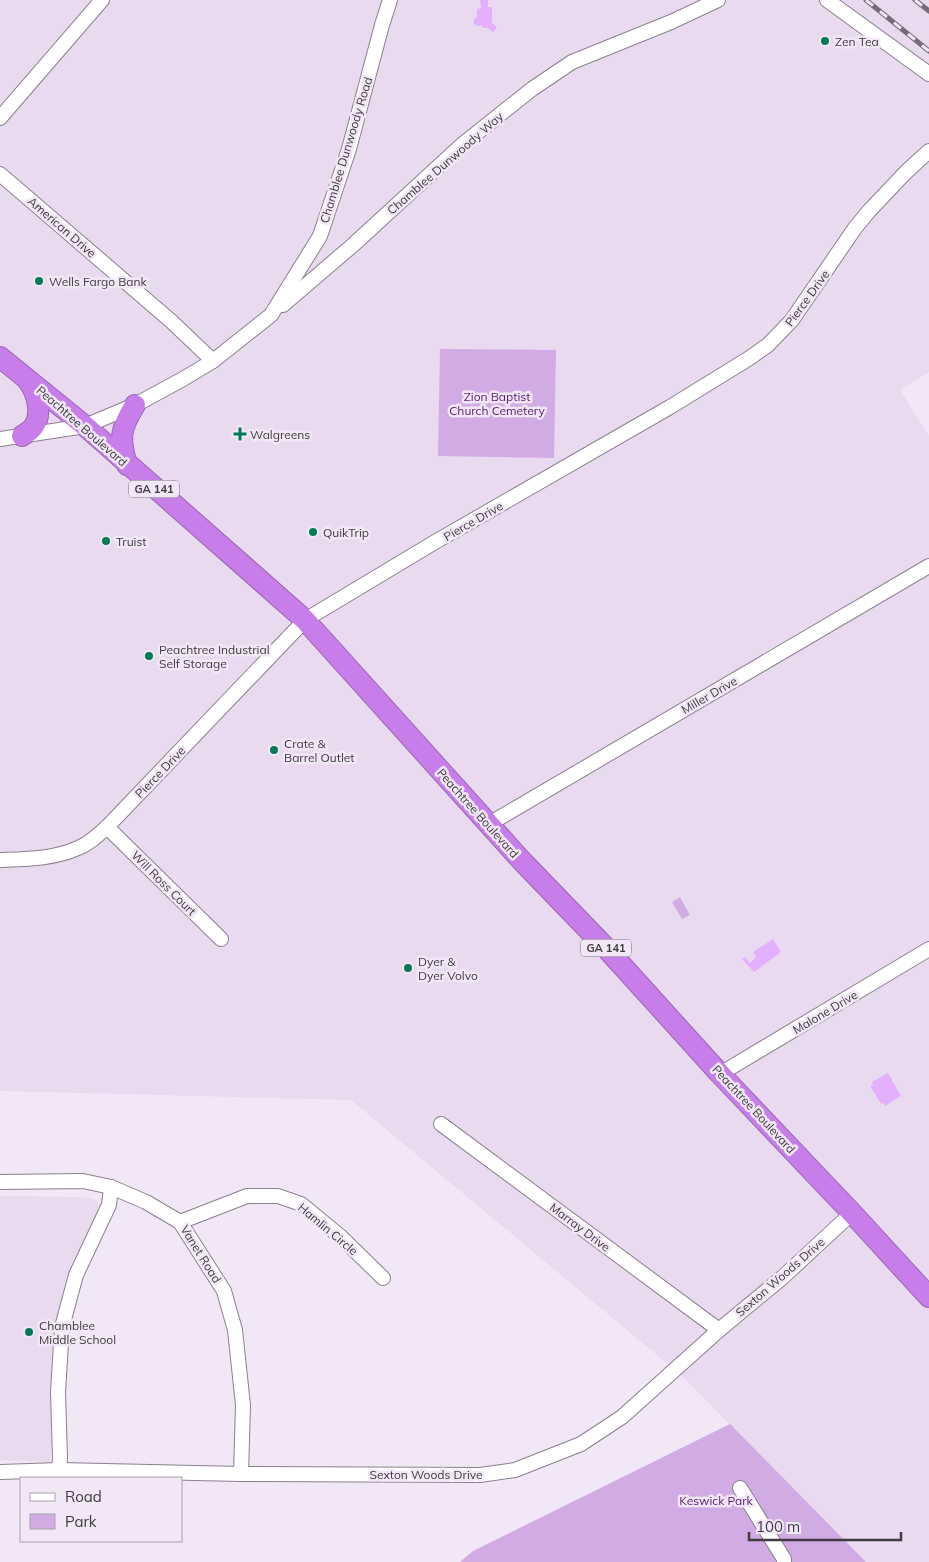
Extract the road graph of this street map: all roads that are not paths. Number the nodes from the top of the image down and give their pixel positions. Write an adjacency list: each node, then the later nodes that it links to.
1 (102, 0): 6 (street)
2 (390, 0): 9 (street, Chamblee Dunwoody Road)
3 (718, 0): 9 (street, Chamblee Dunwoody Way)
4 (827, 0): 5 (street)
5 (929, 74)
6 (0, 118)
7 (929, 151): 19 (street, Pierce Drive)
8 (0, 174): 11 (street, American Drive)
9 (271, 315): 11 (street, Chamblee Dunwoody Road)
10 (0, 357): 12 (highway, Peachtree Boulevard / GA 141)
11 (213, 361): 13 (street, Chamblee Dunwoody Road)
12 (23, 375): 14 (highway, Peachtree Boulevard / GA 141); 15 (highway)
13 (134, 405): 14 (street, Chamblee Dunwoody Road); 17 (highway)
14 (85, 426): 15 (street, Chamblee Dunwoody Road); 17 (highway, Peachtree Boulevard / GA 141)
15 (22, 436): 16 (street, Chamblee Dunwoody Road)
16 (0, 439)
17 (127, 465): 19 (highway, Peachtree Boulevard / GA 141)
18 (929, 566): 20 (street, Miller Drive)
19 (305, 620): 20 (highway, Peachtree Boulevard / GA 141); 21 (street, Pierce Drive)
20 (489, 824): 25 (highway, Peachtree Boulevard / GA 141)
21 (107, 827): 22 (street, Pierce Drive); 23 (street, Will Ross Court)
22 (0, 860)
23 (220, 939)
24 (929, 949): 25 (street, Malone Drive)
25 (720, 1074): 29 (highway, Peachtree Boulevard / GA 141)
26 (441, 1124): 33 (street, Marray Drive)
27 (0, 1182): 28 (street, Vanet Road)
28 (111, 1187): 30 (street, Vanet Road); 34 (street)
29 (852, 1213): 32 (highway, Peachtree Boulevard / GA 141); 33 (street, Sexton Woods Drive)
30 (180, 1222): 31 (street, Hamlin Circle); 36 (street, Vanet Road)
31 (383, 1278)
32 (929, 1298)
33 (719, 1330): 36 (street, Sexton Woods Drive)
34 (59, 1470): 35 (street, Sexton Woods Drive); 36 (street, Sexton Woods Drive)
35 (0, 1472)
36 (241, 1474)
37 (740, 1488): 38 (street)
38 (784, 1562)

